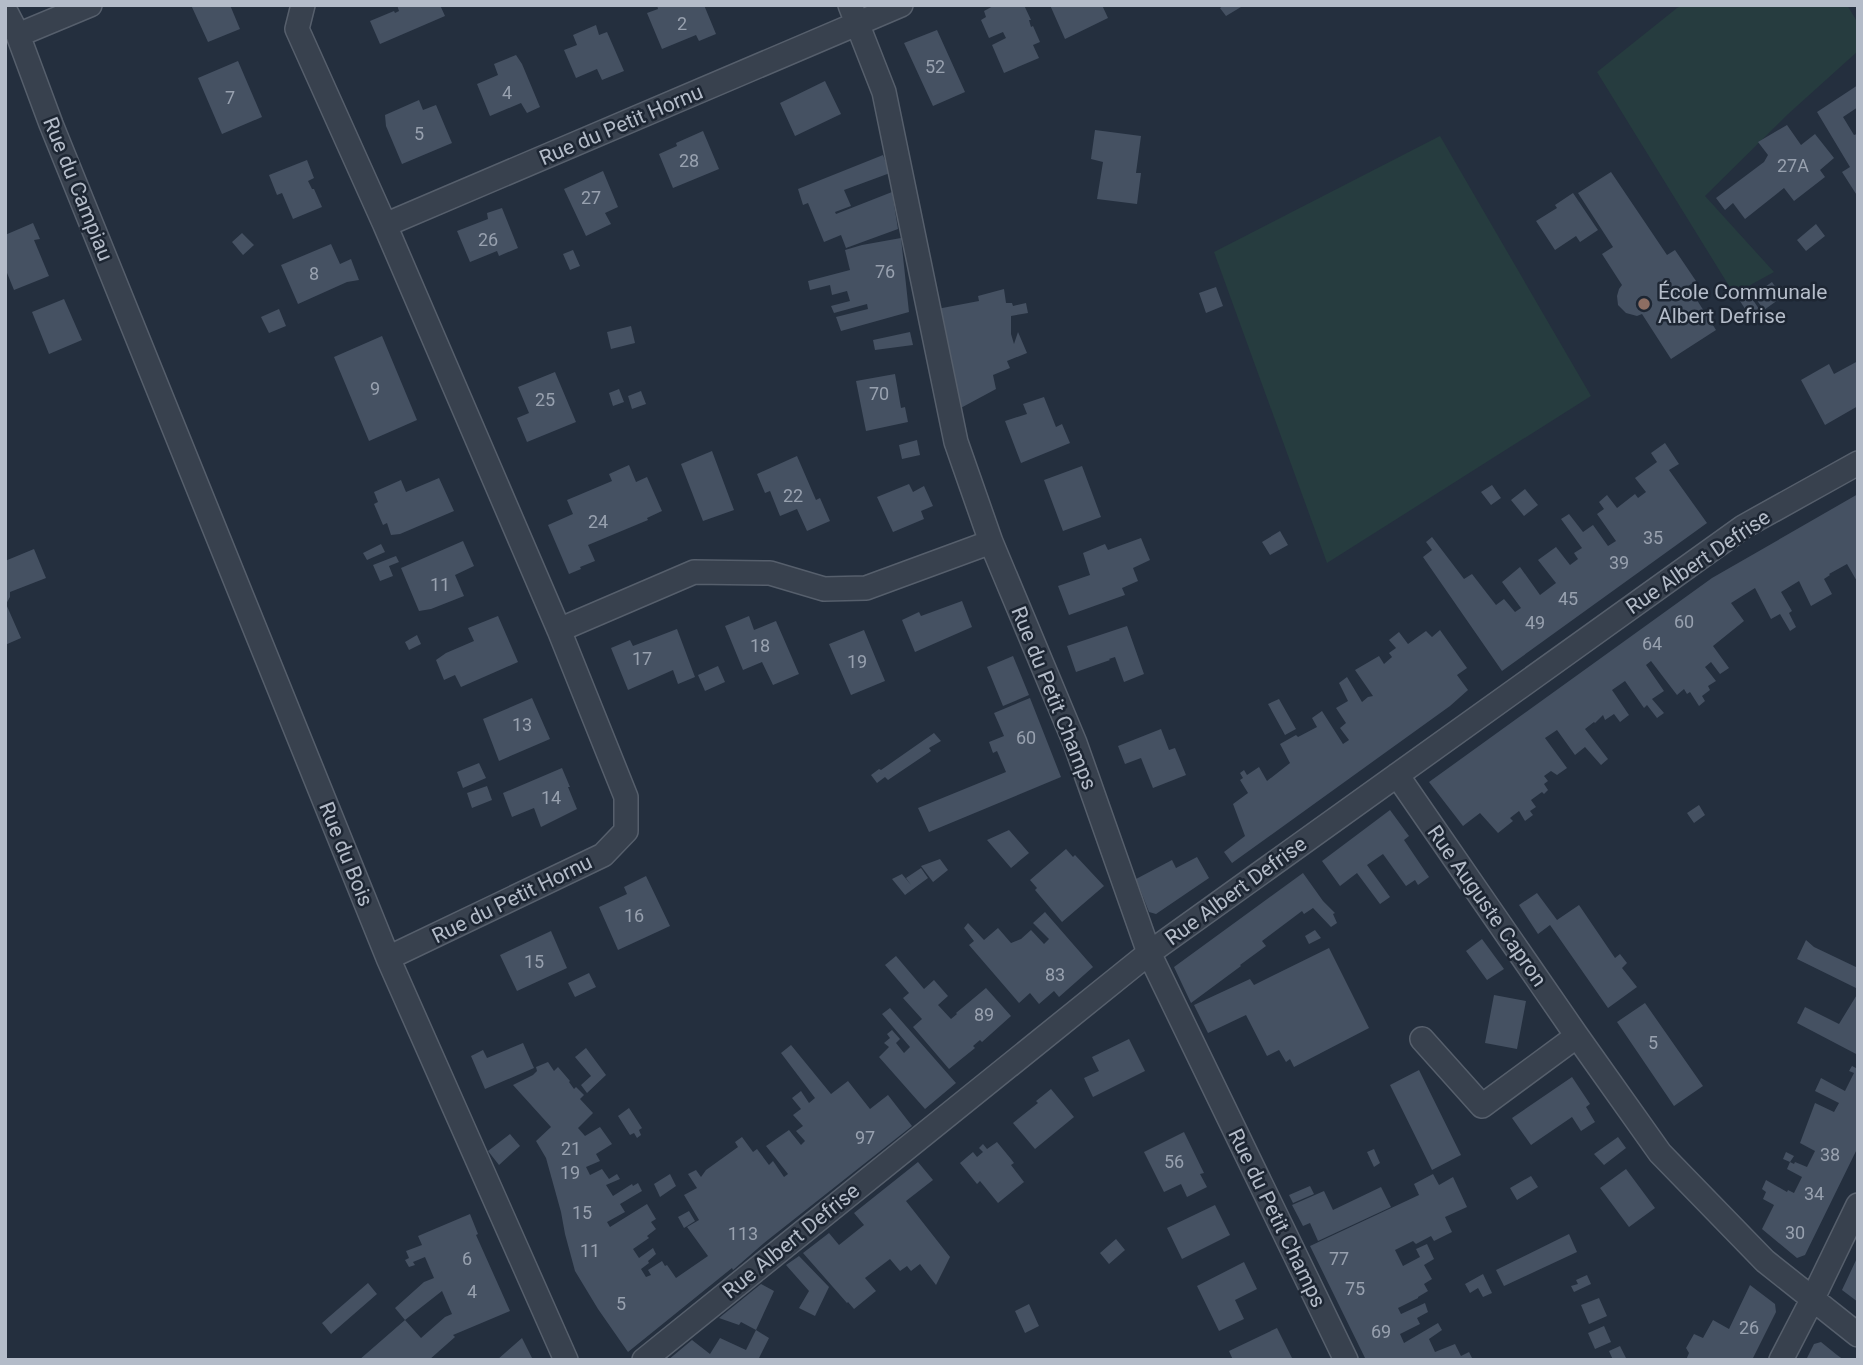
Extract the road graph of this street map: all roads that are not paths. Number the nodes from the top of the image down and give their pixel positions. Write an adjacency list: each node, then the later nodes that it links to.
1 (90, 5): 6 (street)
2 (303, 5): 7 (street, Rue du Petit Hornu)
3 (901, 5): 5 (street, Rue du Petit Hornu)
4 (5, 10): 6 (street, Rue du Campiau)
5 (854, 15): 7 (street, Rue du Petit Hornu); 10 (street, Rue du Petit Champs)
6 (18, 35): 8 (street, Rue du Campiau)
7 (386, 225): 11 (street, Rue du Petit Hornu)
8 (140, 342): 14 (street, Rue du Bois)
9 (1858, 463): 12 (street, Rue Albert Defrise)
10 (991, 542): 11 (street); 13 (street, Rue du Petit Champs)
11 (559, 630): 14 (street, Rue du Petit Hornu)
12 (1396, 775): 13 (street, Rue Albert Defrise); 15 (street, Rue Auguste Capron)
13 (1149, 953): 21 (street, Rue Albert Defrise); 22 (street, Rue du Petit Champs)
14 (388, 958): 20 (street, Rue du Bois)
15 (1577, 1037): 16 (street); 18 (street, Rue Auguste Capron)
16 (1422, 1039)
17 (1858, 1205): 18 (street)
18 (1812, 1300): 19 (street, Rue Auguste Capron); 23 (street)
19 (1858, 1335)
20 (566, 1360)
21 (644, 1360)
22 (1346, 1360)
23 (1781, 1360)

